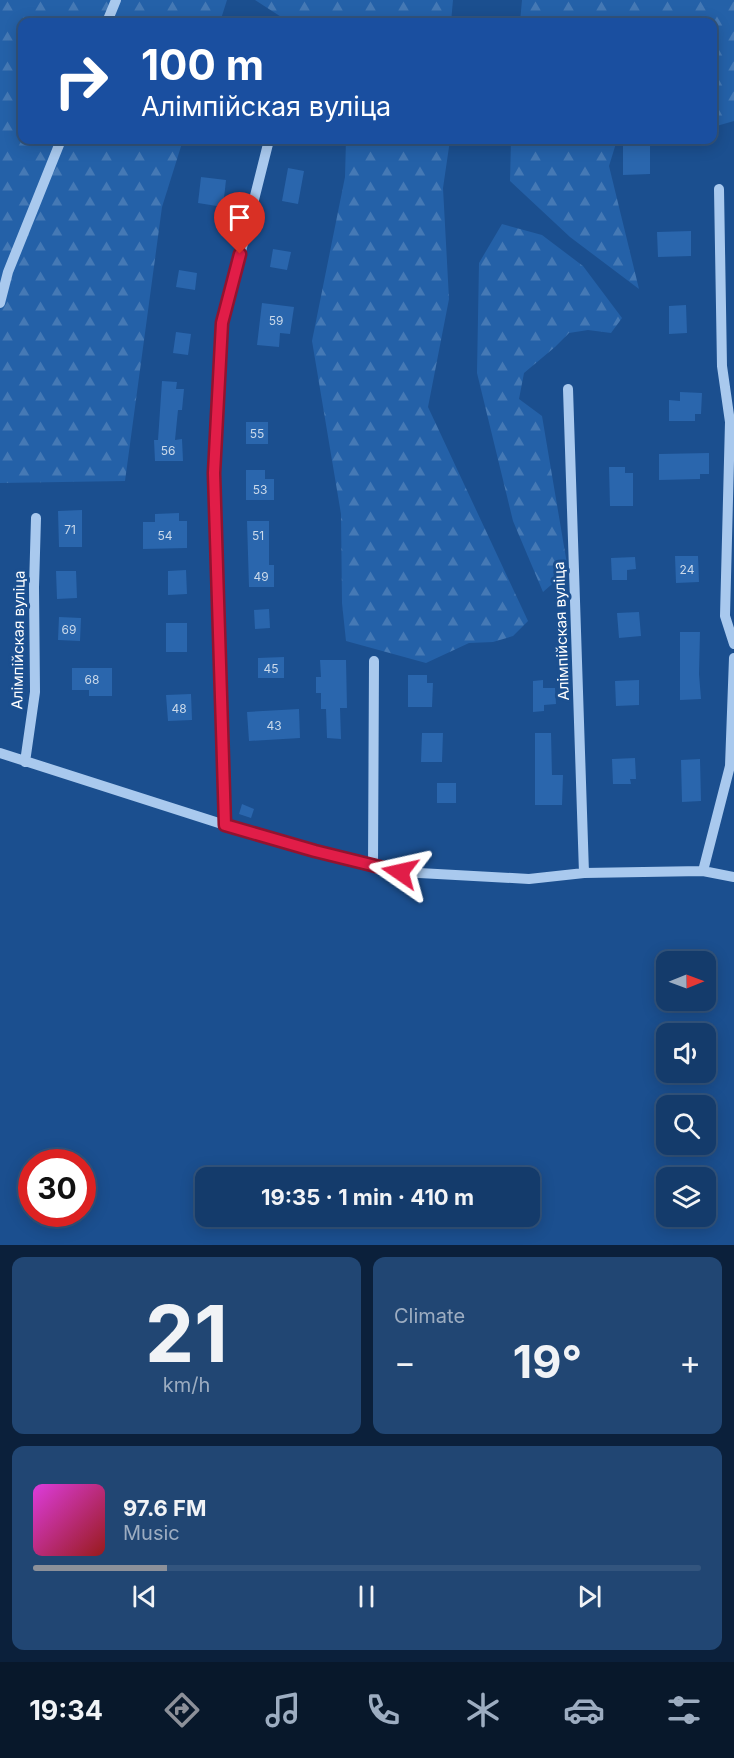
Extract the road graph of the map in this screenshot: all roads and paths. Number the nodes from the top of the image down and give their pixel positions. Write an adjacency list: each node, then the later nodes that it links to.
1 (116, 0): 2 (street)
2 (109, 18)
3 (59, 144): 6 (street)
4 (267, 144): 15 (street)
5 (719, 189): 8 (street)
6 (0, 303)
7 (568, 388): 18 (street, Алімпійская вуліца)
8 (732, 422): 10 (street)
9 (36, 518): 14 (street, Алімпійская вуліца)
10 (734, 644)
11 (734, 658): 17 (street)
12 (374, 662): 16 (street)
13 (0, 753): 14 (street)
14 (25, 762): 15 (street)
15 (225, 825): 16 (street)
16 (373, 867): 18 (street)
17 (703, 871): 18 (street); 19 (street)
18 (584, 873)
19 (734, 877)

